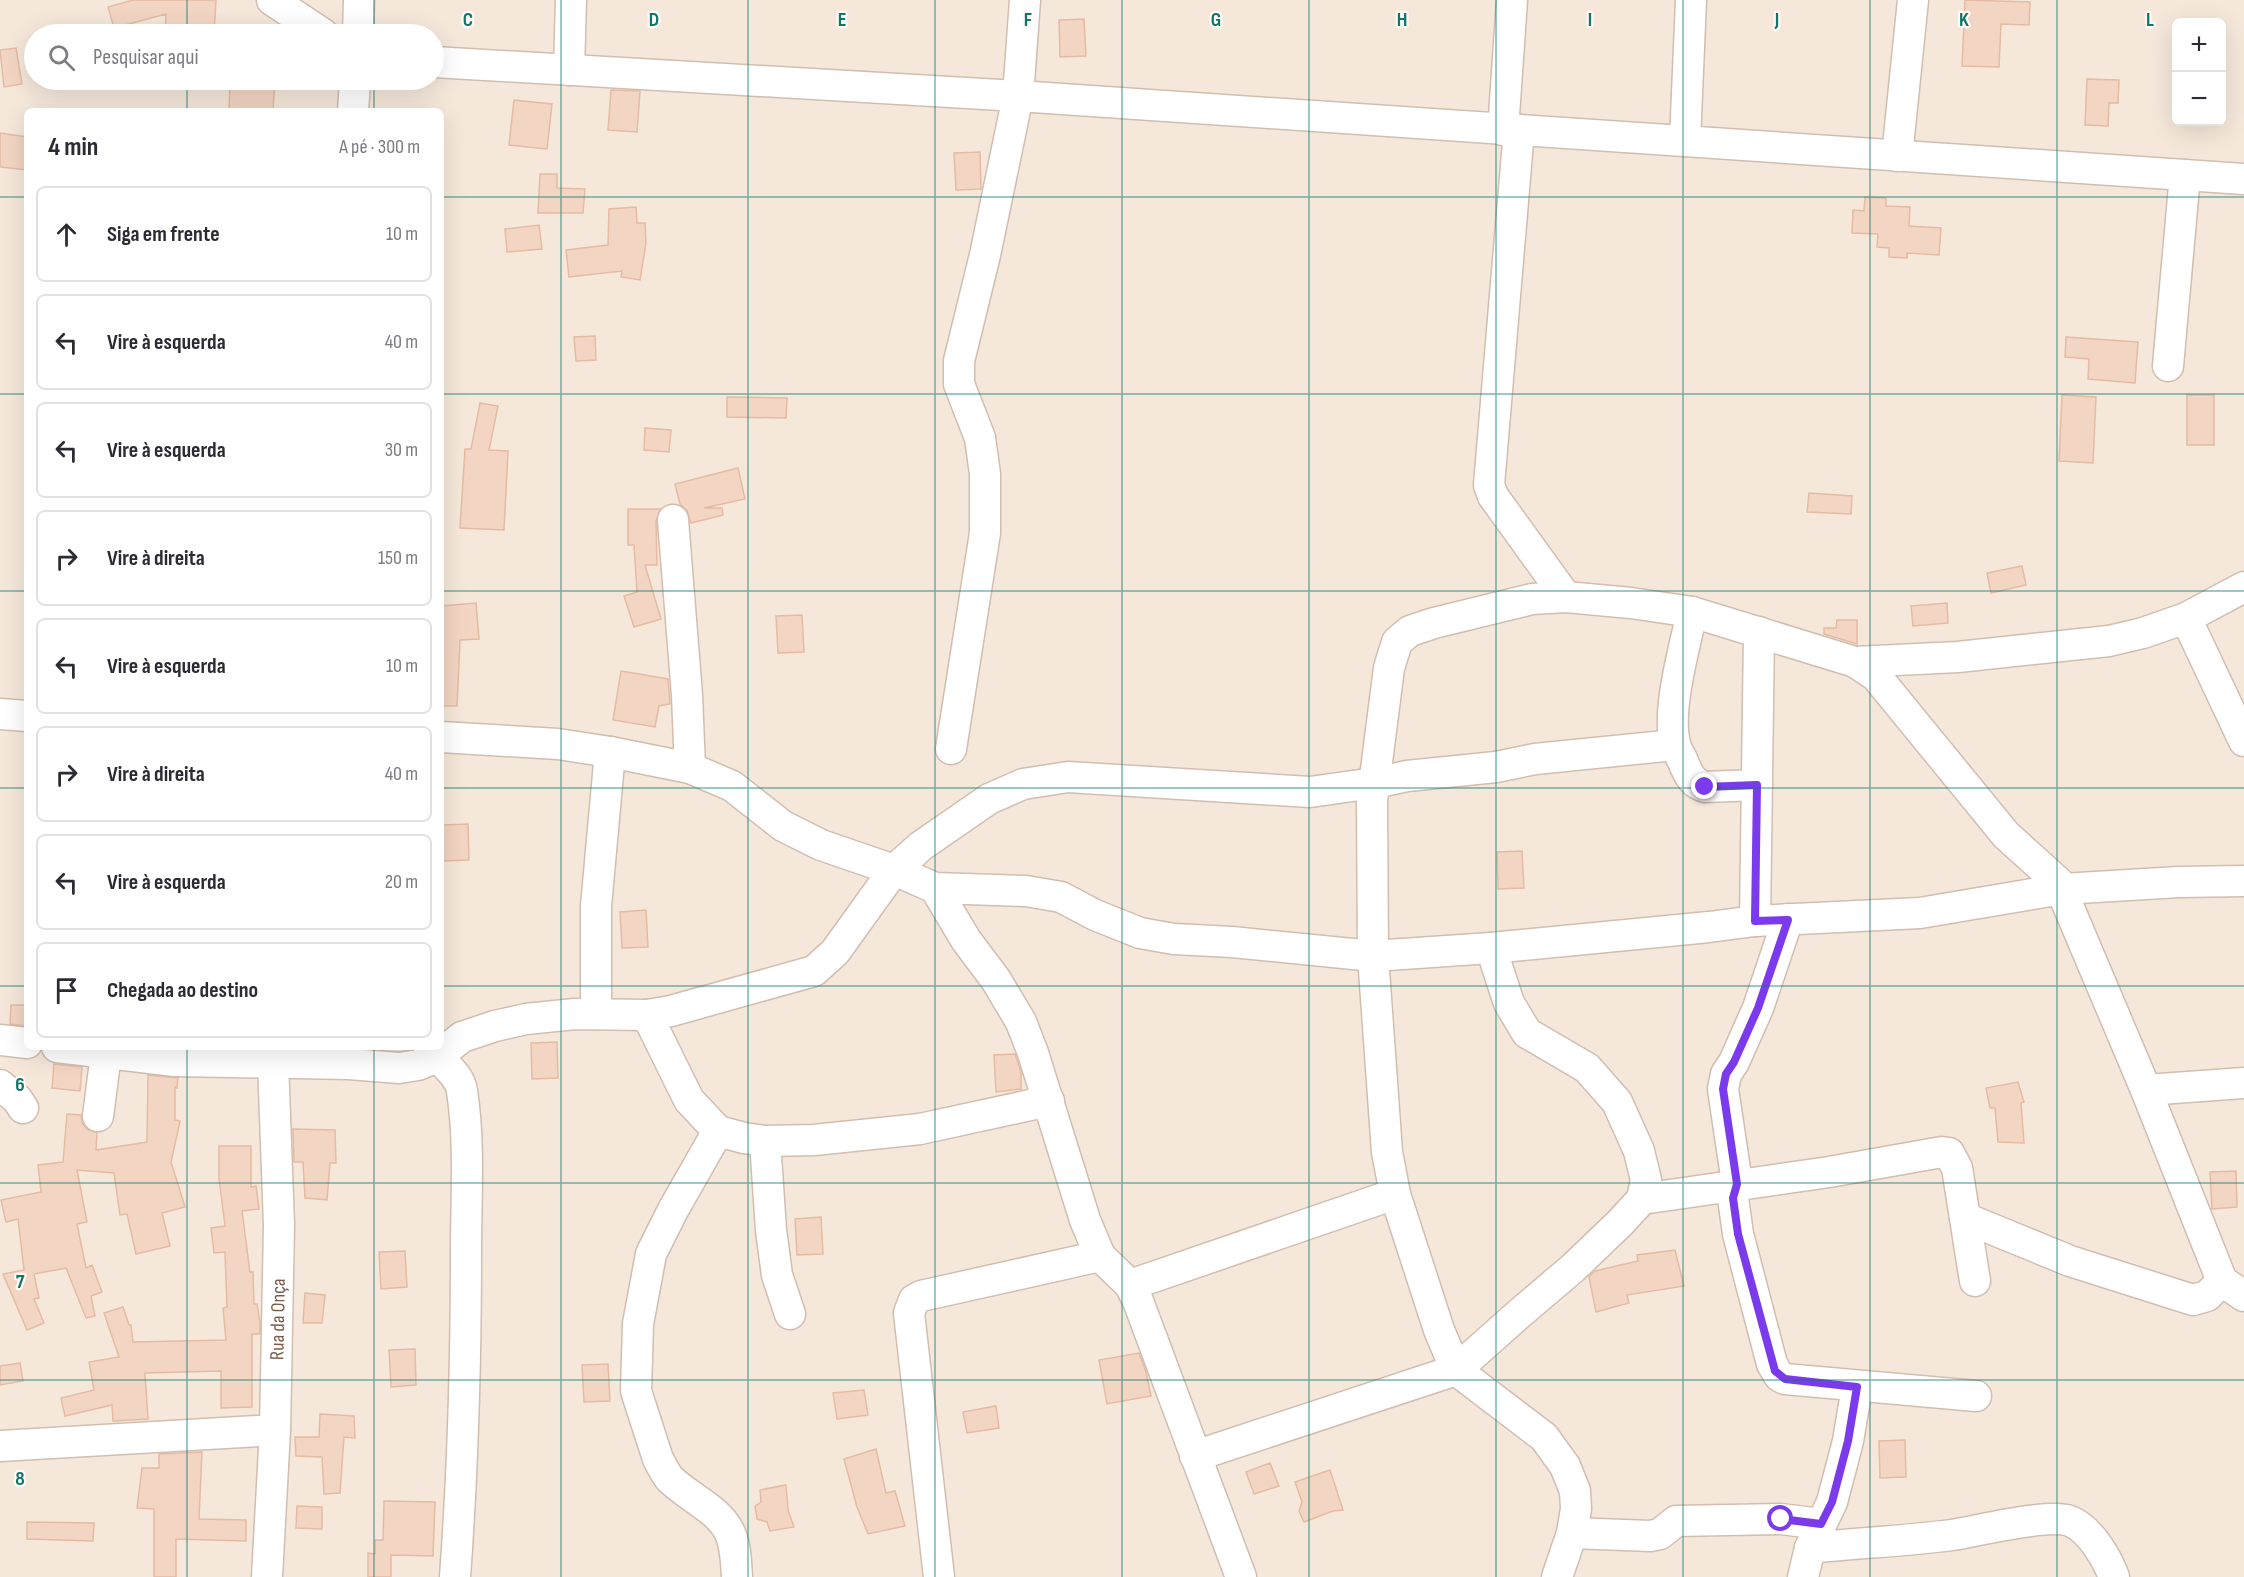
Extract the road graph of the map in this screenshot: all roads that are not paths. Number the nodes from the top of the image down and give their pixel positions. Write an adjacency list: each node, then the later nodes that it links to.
1 (272, 0): 8 (street)
2 (360, 0): 9 (street)
3 (571, 0): 11 (street)
4 (1025, 0): 13 (street)
5 (1512, 0): 15 (street)
6 (1691, 0): 16 (street)
7 (1913, 0): 17 (street)
8 (308, 24)
9 (359, 24)
10 (444, 63): 11 (street)
11 (569, 70): 13 (street)
12 (354, 90): 14 (street)
13 (1017, 96): 15 (street); 33 (street)
14 (353, 108)
15 (1511, 130): 16 (street); 23 (street)
16 (1685, 141): 17 (street)
17 (1897, 156): 18 (street)
18 (2185, 175): 19 (street); 20 (street)
19 (2244, 179)
20 (2168, 366)
21 (673, 520): 35 (street)
22 (2244, 586): 25 (street)
23 (1566, 597): 24 (street); 36 (street)
24 (1692, 612): 26 (street); 32 (street)
25 (2186, 618): 27 (street); 31 (street)
26 (1759, 632): 27 (street); 37 (street)
27 (1855, 662): 41 (street)
28 (0, 714): 29 (street)
29 (24, 716)
30 (444, 737): 34 (street)
31 (2244, 741)
32 (1676, 745): 36 (street); 37 (street)
33 (951, 749)
34 (610, 752): 35 (street); 46 (street)
35 (690, 768): 38 (street)
36 (1374, 783): 38 (street); 45 (street)
37 (1757, 785): 43 (street)
38 (894, 870): 40 (street); 47 (street)
39 (2244, 881): 41 (street)
40 (935, 888): 45 (street); 59 (street)
41 (2062, 889): 42 (street); 58 (street)
42 (1788, 920): 43 (street); 64 (street)
43 (1755, 921): 44 (street)
44 (1491, 948): 45 (street); 66 (street)
45 (1373, 956): 65 (street)
46 (596, 1014): 47 (street); 50 (street)
47 (647, 1015): 62 (street)
48 (0, 1040): 49 (street)
49 (24, 1043)
50 (444, 1047)
51 (78, 1050): 53 (street)
52 (435, 1052): 55 (street); 82 (street)
53 (106, 1054): 54 (street); 61 (street)
54 (175, 1054): 55 (street)
55 (273, 1062): 76 (street, Rua da Onça)
56 (2244, 1083): 58 (street)
57 (0, 1085): 60 (street)
58 (2146, 1089): 71 (street)
59 (1048, 1101): 63 (street); 68 (street)
60 (23, 1108)
61 (98, 1116)
62 (718, 1131): 63 (street); 83 (street)
63 (765, 1141): 72 (street)
64 (1737, 1184): 66 (street); 67 (street); 74 (street)
65 (1395, 1194): 70 (street); 73 (street)
66 (1642, 1198): 73 (street)
67 (1965, 1218): 69 (street); 71 (street)
68 (1100, 1256): 70 (street); 84 (street)
69 (1975, 1281)
70 (1130, 1286): 78 (street)
71 (2233, 1289)
72 (790, 1314)
73 (1456, 1370): 78 (street); 79 (street)
74 (1857, 1387): 75 (street); 80 (street)
75 (1976, 1396)
76 (275, 1430): 77 (street); 81 (street, Rua da Onça)
77 (0, 1446)
78 (1195, 1456): 85 (street)
79 (1572, 1533): 80 (street); 86 (street)
80 (1816, 1536): 87 (street); 88 (street)
81 (267, 1577)
82 (455, 1577)
83 (737, 1577)
84 (939, 1577)
85 (1241, 1577)
86 (1557, 1577)
87 (1803, 1577)
88 (2114, 1577)

